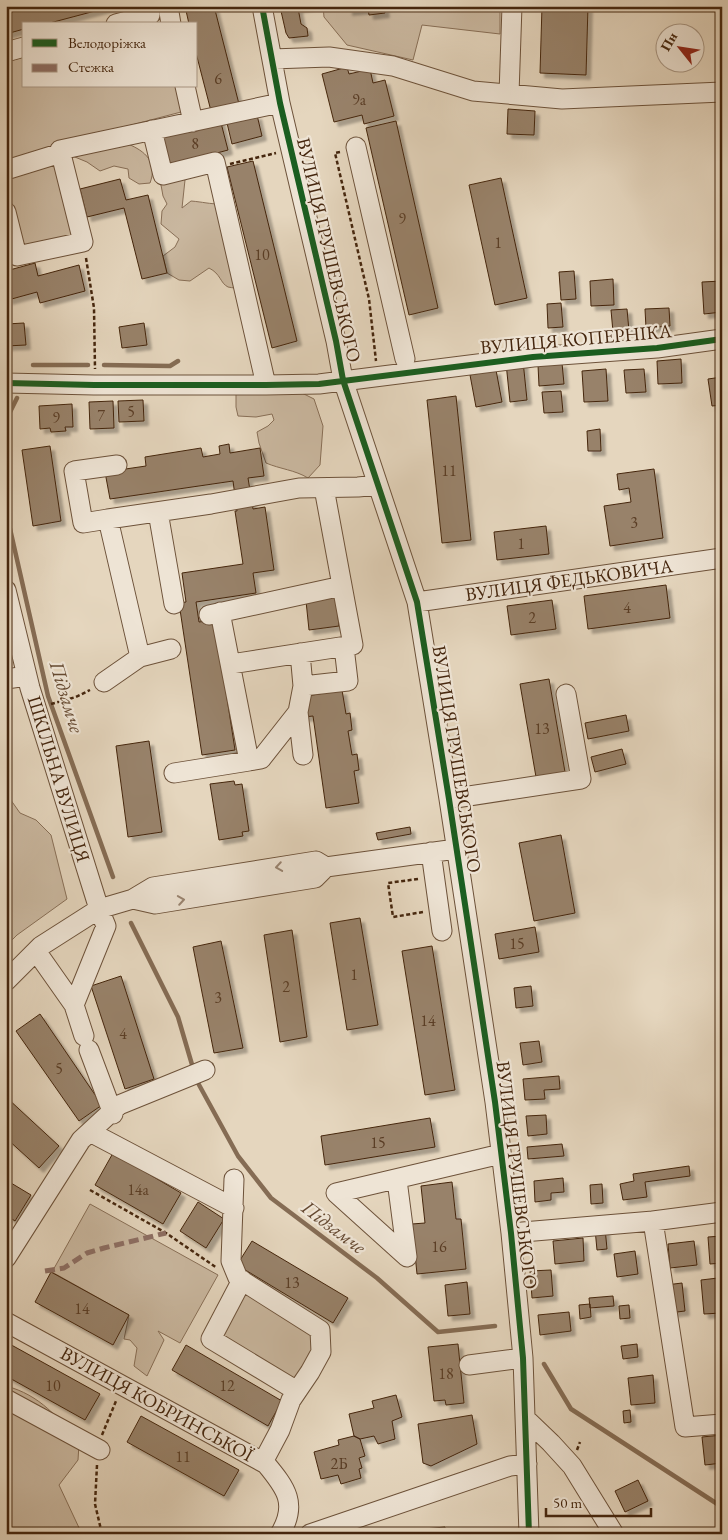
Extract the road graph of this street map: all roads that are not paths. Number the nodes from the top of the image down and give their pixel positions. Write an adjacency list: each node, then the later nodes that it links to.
1 (148, 6): 5 (street)
2 (168, 6): 6 (street)
3 (262, 6): 9 (street, ВУЛИЦЯ ГРУШЕВСЬКОГО)
4 (512, 6): 12 (street)
5 (124, 22)
6 (172, 22)
7 (22, 48): 8 (street)
8 (6, 52)
9 (272, 59): 12 (street); 13 (street, ВУЛИЦЯ ГРУШЕВСЬКОГО)
10 (185, 88): 14 (street)
11 (722, 92): 12 (street)
12 (509, 94)
13 (280, 103): 14 (street); 22 (street, ВУЛИЦЯ ГРУШЕВСЬКОГО)
14 (193, 122): 15 (street)
15 (152, 130): 17 (street); 24 (street)
16 (356, 147): 21 (street)
17 (61, 153): 18 (street); 19 (street)
18 (6, 170)
19 (6, 212)
20 (722, 339): 22 (street, ВУЛИЦЯ КОПЕРНІКА)
21 (405, 359)
22 (344, 380): 24 (street, ВУЛИЦЯ КОПЕРНІКА); 26 (street, ВУЛИЦЯ ГРУШЕВСЬКОГО)
23 (9, 383): 24 (street, ВУЛИЦЯ КОПЕРНІКА)
24 (266, 385)
25 (116, 465): 29 (street)
26 (378, 485): 27 (street); 33 (street, ВУЛИЦЯ ГРУШЕВСЬКОГО)
27 (324, 488): 28 (street); 31 (street)
28 (158, 512): 29 (street); 34 (street)
29 (108, 519): 38 (street)
30 (722, 558): 33 (street, ВУЛИЦЯ ФЕДЬКОВИЧА)
31 (342, 586): 35 (street); 39 (street)
32 (6, 590): 40 (street, ШКІЛЬНА ВУЛИЦЯ)
33 (416, 602): 49 (street, ВУЛИЦЯ ГРУШЕВСЬКОГО)
34 (174, 604)
35 (344, 646): 37 (street); 43 (street)
36 (171, 649): 38 (street)
37 (300, 653): 39 (street); 43 (street)
38 (140, 657): 42 (street)
39 (231, 664): 47 (street)
40 (27, 676): 41 (street); 52 (street, ШКІЛЬНА ВУЛИЦЯ)
41 (6, 679)
42 (104, 682)
43 (303, 686): 45 (street)
44 (566, 694): 49 (street)
45 (294, 722): 46 (street); 47 (street)
46 (302, 755)
47 (249, 761): 48 (street)
48 (174, 774)
49 (449, 800): 50 (street, ВУЛИЦЯ ГРУШЕВСЬКОГО)
50 (456, 849): 51 (street); 60 (street, ВУЛИЦЯ ГРУШЕВСЬКОГО)
51 (431, 852): 52 (street); 53 (street)
52 (99, 909): 54 (street); 56 (street, ШКІЛЬНА ВУЛИЦЯ)
53 (442, 931)
54 (36, 951): 55 (street); 56 (street)
55 (6, 981)
56 (74, 1005): 58 (street)
57 (205, 1070): 58 (street)
58 (112, 1113): 59 (street)
59 (90, 1132): 63 (street); 67 (street)
60 (501, 1154): 62 (street); 66 (street, ВУЛИЦЯ ГРУШЕВСЬКОГО)
61 (234, 1179): 63 (street)
62 (397, 1180)
63 (234, 1208): 68 (street)
64 (722, 1212): 65 (street)
65 (653, 1220): 66 (street); 75 (street)
66 (511, 1233): 70 (street, ВУЛИЦЯ ГРУШЕВСЬКОГО)
67 (6, 1258)
68 (242, 1280): 72 (street); 72 (street)
69 (6, 1322): 77 (street, ВУЛИЦЯ КОБРИНСЬКОЇ)
70 (524, 1358): 71 (street); 74 (street, ВУЛИЦЯ ГРУШЕВСЬКОГО)
71 (469, 1366)
72 (297, 1391): 77 (street)
73 (6, 1399): 76 (street)
74 (527, 1420): 78 (street, ВУЛИЦЯ ГРУШЕВСЬКОГО); 83 (street)
75 (722, 1424)
76 (100, 1450)
77 (263, 1462): 79 (street, ВУЛИЦЯ КОБРИНСЬКОЇ)
78 (527, 1464): 80 (street); 82 (street, ВУЛИЦЯ ГРУШЕВСЬКОГО)
79 (290, 1504): 80 (street, ВУЛИЦЯ КОБРИНСЬКОЇ); 81 (street)
80 (317, 1531)
81 (280, 1534)
82 (529, 1534)
83 (614, 1534)

